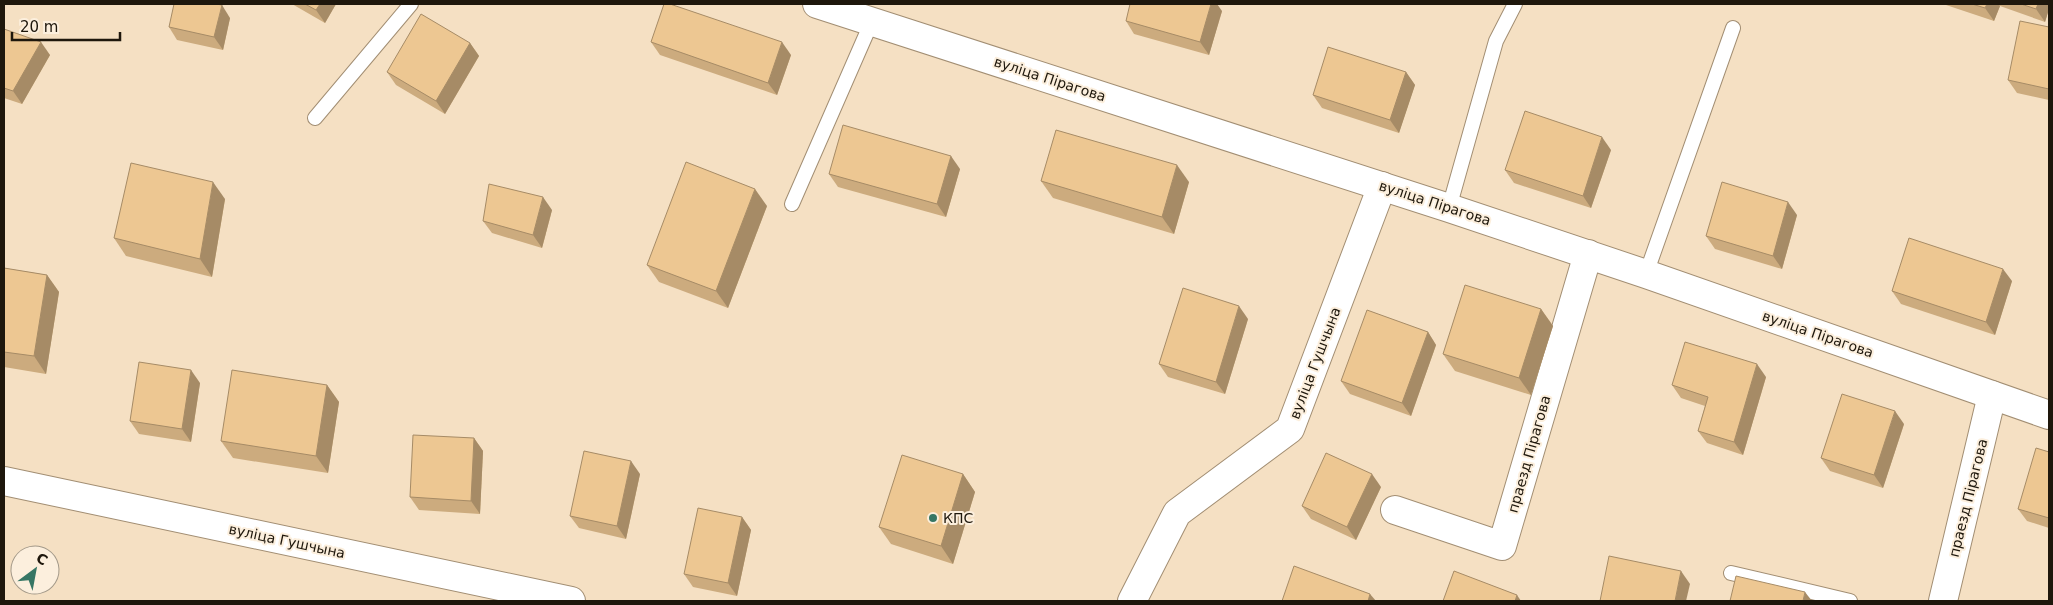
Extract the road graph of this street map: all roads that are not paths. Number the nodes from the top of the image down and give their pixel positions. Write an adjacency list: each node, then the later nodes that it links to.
1 (411, 4): 6 (lane)
2 (817, 4): 4 (street, вуліца Пірагова)
3 (1514, 4): 9 (lane)
4 (872, 22): 7 (street, вуліца Пірагова); 8 (lane)
5 (1733, 28): 11 (lane)
6 (315, 118)
7 (1382, 186): 9 (street, вуліца Пірагова); 18 (street, вуліца Гушчына)
8 (792, 204)
9 (1449, 208): 10 (street, вуліца Пірагова)
10 (1588, 254): 11 (street, вуліца Пірагова); 15 (street, праезд Пірагова)
11 (1646, 274): 12 (street, вуліца Пірагова)
12 (1992, 395): 13 (street, вуліца Пірагова); 20 (street, праезд Пірагова)
13 (2049, 415)
14 (4, 481): 17 (street, вуліца Гушчына)
15 (1395, 510)
16 (1731, 573): 19 (lane)
17 (571, 601)
18 (1132, 601)
19 (1850, 601)
20 (1943, 601)

